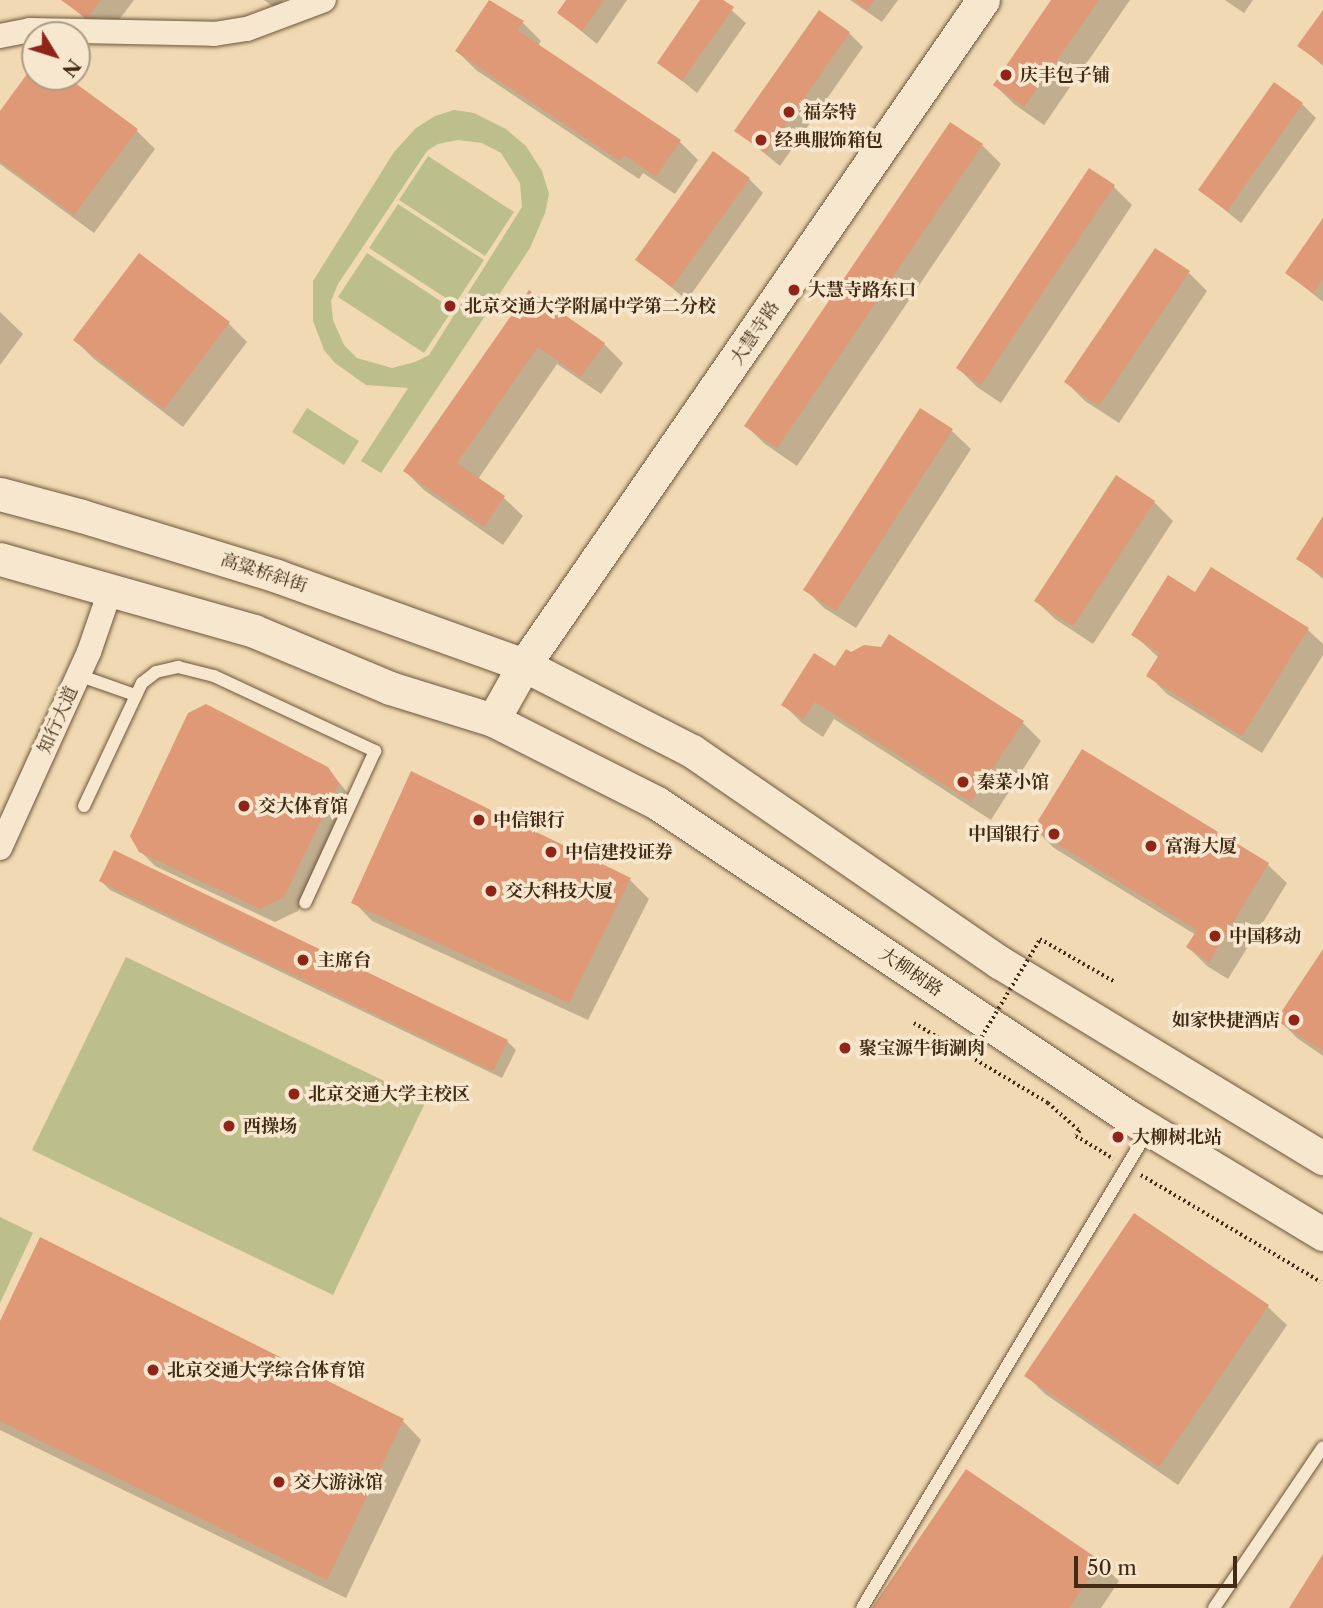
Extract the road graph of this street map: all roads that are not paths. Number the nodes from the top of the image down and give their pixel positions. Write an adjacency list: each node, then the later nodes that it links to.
1 (324, 0): 3 (street)
2 (983, 0): 7 (main road, 大慧寺路)
3 (0, 36)
4 (0, 494): 7 (main road, 高粱桥斜街)
5 (0, 559): 6 (main road)
6 (110, 590): 8 (street, 知行大道); 10 (main road)
7 (524, 665): 10 (main road, 大慧寺路); 15 (main road)
8 (78, 675): 9 (lane); 12 (street, 知行大道)
9 (135, 695): 11 (lane); 13 (lane)
10 (493, 720): 14 (main road, 大柳树路)
11 (84, 806)
12 (0, 848)
13 (305, 903)
14 (1149, 1129): 16 (main road, 大柳树路); 18 (lane)
15 (1323, 1157)
16 (1323, 1234)
17 (1323, 1447): 19 (lane)
18 (862, 1608)
19 (1214, 1608)

